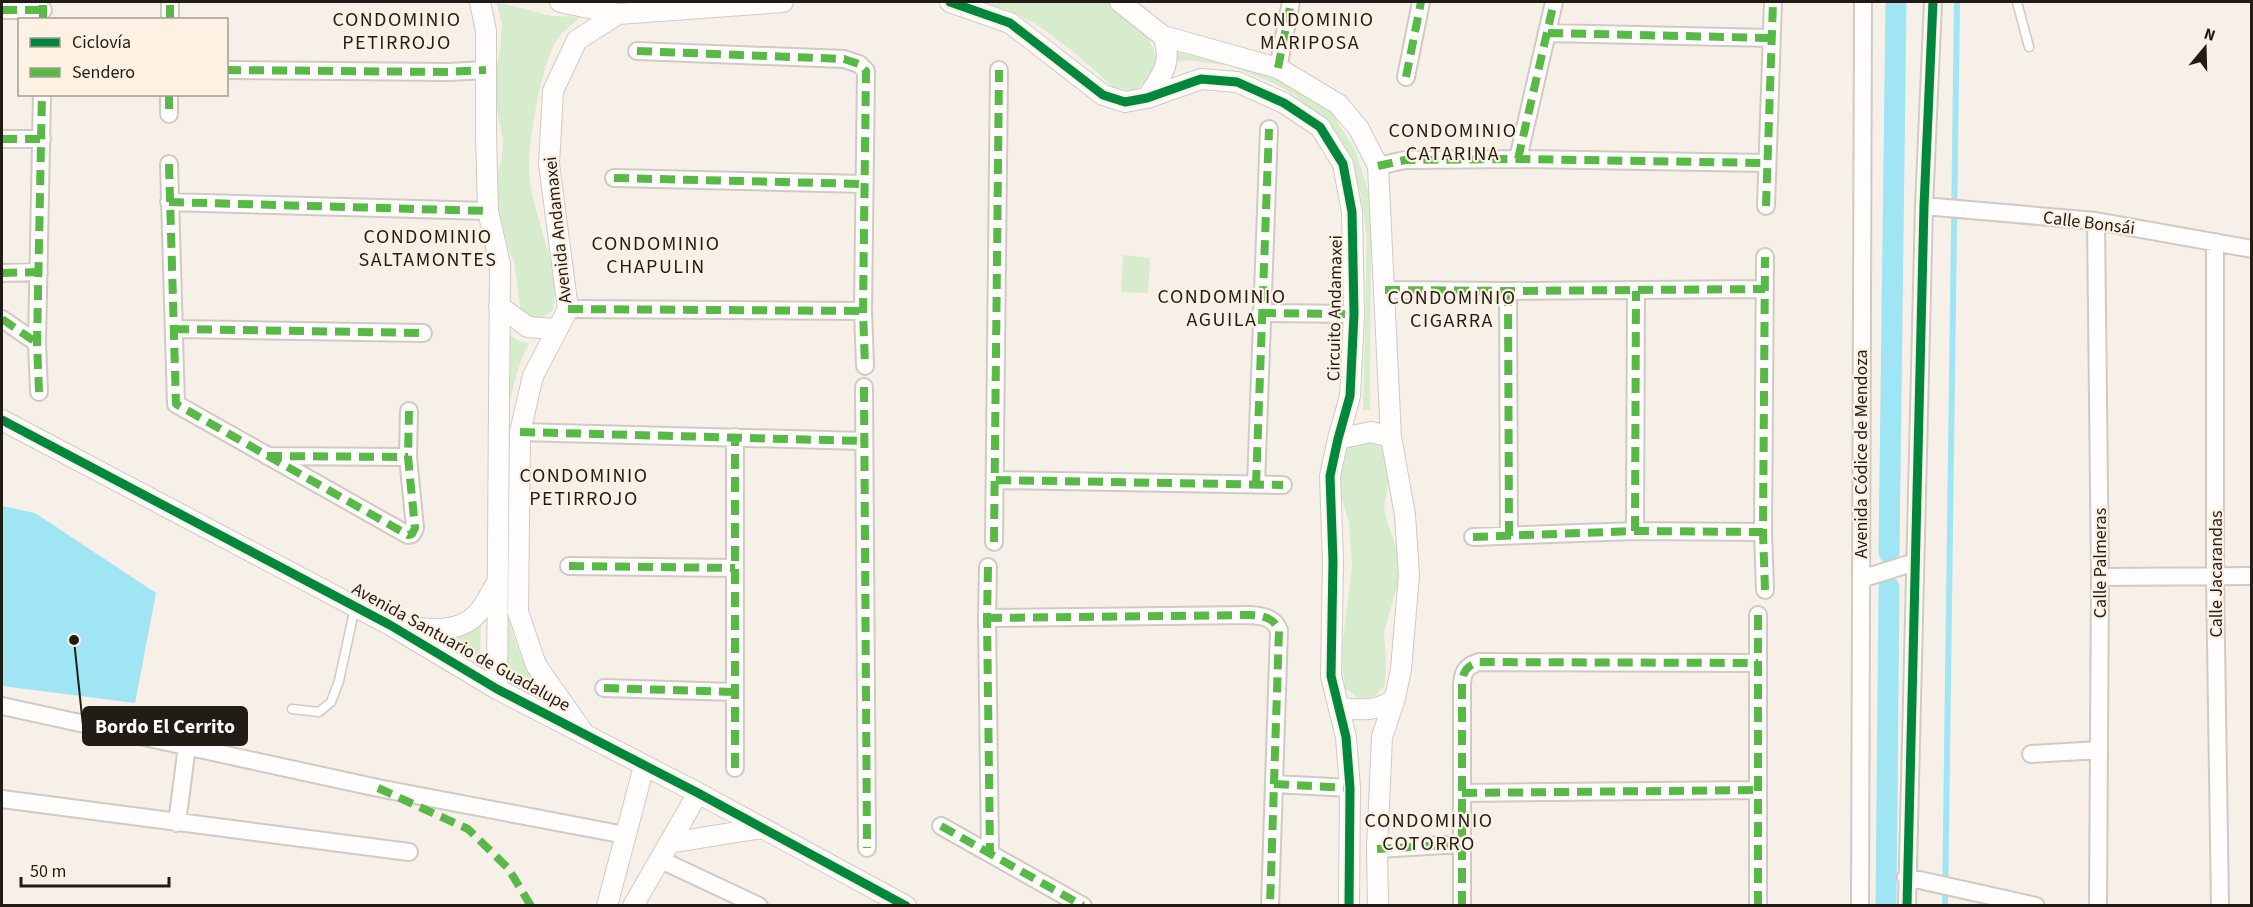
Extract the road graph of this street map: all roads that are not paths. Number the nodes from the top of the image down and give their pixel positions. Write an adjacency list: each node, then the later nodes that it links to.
1 (170, 2): 17 (street)
2 (480, 2): 25 (street)
3 (560, 2): 16 (street)
4 (783, 2): 16 (street)
5 (950, 2): 30 (street, Circuito Andamaxei)
6 (1120, 2): 19 (street)
7 (1291, 2): 23 (street)
8 (1421, 2): 27 (street)
9 (1554, 2): 18 (street)
10 (1773, 2): 20 (street)
11 (1863, 2): 92 (street, Avenida Códice de Mendoza)
12 (1933, 2): 43 (street)
13 (2017, 2): 21 (lane)
14 (2, 10): 15 (street)
15 (43, 10)
16 (618, 14): 56 (street, Avenida Andamaxei)
17 (170, 18)
18 (1548, 33): 20 (street); 35 (street)
19 (1163, 36): 23 (street); 30 (street)
20 (1771, 38): 36 (street)
21 (2029, 47)
22 (638, 51): 40 (street)
23 (1278, 68): 38 (street)
24 (228, 70): 25 (street)
25 (486, 70): 44 (street)
26 (999, 70): 77 (street)
27 (1406, 77)
28 (42, 96): 34 (street)
29 (169, 96): 31 (street)
30 (1148, 98): 59 (street, Circuito Andamaxei)
31 (169, 114)
32 (1269, 129): 58 (street)
33 (2, 139): 34 (street)
34 (42, 139): 49 (street)
35 (1518, 159): 36 (street); 38 (street)
36 (1766, 163): 42 (street)
37 (169, 164): 41 (street)
38 (1378, 165): 52 (street)
39 (614, 178): 40 (street)
40 (864, 184): 57 (street)
41 (169, 202): 44 (street); 61 (street)
42 (1766, 206)
43 (1924, 206): 45 (street, Calle Bonsái); 85 (street)
44 (488, 211): 55 (street)
45 (2096, 221): 46 (street, Calle Bonsái); 90 (street, Calle Palmeras)
46 (2215, 242): 47 (street, Calle Bonsái); 91 (street, Calle Jacarandas)
47 (2252, 249)
48 (1765, 257): 51 (street)
49 (39, 272): 50 (street); 64 (street)
50 (2, 273)
51 (1765, 289): 54 (street); 81 (street)
52 (1384, 290): 53 (street); 72 (street)
53 (1508, 291): 54 (street); 82 (street)
54 (1636, 291): 80 (street)
55 (499, 306): 62 (street); 93 (street)
56 (568, 309): 57 (street); 62 (street, Avenida Andamaxei)
57 (863, 311): 65 (street)
58 (1261, 313): 59 (street); 78 (street)
59 (1354, 314): 73 (street, Circuito Andamaxei)
60 (2, 319): 64 (street)
61 (174, 329): 63 (street); 75 (street)
62 (556, 330): 70 (street, Avenida Andamaxei)
63 (423, 333)
64 (37, 342): 67 (street)
65 (865, 366)
66 (864, 387): 74 (street)
67 (39, 392)
68 (409, 411): 76 (street)
69 (2, 420): 95 (street, Avenida Santuario de Guadalupe)
70 (520, 432): 71 (street); 107 (street, Avenida Andamaxei)
71 (735, 437): 74 (street); 88 (street)
72 (1391, 437): 73 (street); 103 (street)
73 (1338, 438): 105 (street, Circuito Andamaxei)
74 (863, 441): 124 (street)
75 (266, 456): 76 (street); 76 (street)
76 (408, 457)
77 (996, 480): 78 (street); 84 (street)
78 (1256, 485): 79 (street)
79 (1283, 485)
80 (1635, 531): 81 (street); 82 (street)
81 (1763, 532): 94 (street)
82 (1509, 536): 83 (street)
83 (1473, 537)
84 (994, 542)
85 (1915, 562): 92 (street); 129 (street)
86 (569, 566): 88 (street)
87 (988, 567): 97 (street)
88 (735, 568): 102 (street)
89 (2252, 576): 91 (street)
90 (2100, 577): 91 (street); 109 (street, Calle Palmeras)
91 (2215, 577): 144 (street, Calle Jacarandas)
92 (1861, 579): 140 (street, Avenida Códice de Mendoza)
93 (498, 581): 98 (street); 101 (street)
94 (1765, 590)
95 (356, 607): 98 (street, Avenida Santuario de Guadalupe); 106 (lane)
96 (1758, 615): 99 (street)
97 (987, 618): 113 (street); 128 (street)
98 (390, 625): 101 (street, Avenida Santuario de Guadalupe)
99 (1758, 663): 115 (street); 117 (street)
100 (604, 688): 102 (street)
101 (497, 689): 107 (street, Avenida Santuario de Guadalupe)
102 (735, 693): 112 (street)
103 (1395, 698): 105 (street); 125 (street)
104 (2, 706): 108 (street)
105 (1340, 708): 114 (street, Circuito Andamaxei)
106 (292, 709)
107 (584, 734): 111 (street, Avenida Santuario de Guadalupe)
108 (187, 746): 119 (street); 122 (street)
109 (2099, 750): 110 (street); 143 (street, Calle Palmeras)
110 (2031, 754)
111 (644, 766): 116 (street, Avenida Santuario de Guadalupe); 122 (street)
112 (735, 768)
113 (1274, 784): 114 (street); 135 (street)
114 (1350, 788): 136 (street, Circuito Andamaxei)
115 (1758, 789): 117 (street); 139 (street)
116 (698, 793): 121 (street, Avenida Santuario de Guadalupe); 126 (street)
117 (1462, 793): 123 (street)
118 (2, 799): 119 (street)
119 (177, 823): 127 (street)
120 (941, 826): 128 (street)
121 (762, 828): 126 (street); 130 (street, Avenida Santuario de Guadalupe)
122 (625, 835): 131 (street)
123 (1462, 844): 125 (street); 138 (street)
124 (867, 848)
125 (1377, 849): 137 (street)
126 (664, 851): 132 (street); 133 (street)
127 (409, 852)
128 (990, 854): 134 (street)
129 (1906, 877): 141 (street); 142 (street)
130 (905, 905)
131 (607, 906)
132 (633, 906)
133 (759, 906)
134 (1083, 906)
135 (1270, 906)
136 (1349, 906)
137 (1378, 906)
138 (1462, 906)
139 (1758, 906)
140 (1860, 906)
141 (1907, 906)
142 (2036, 906)
143 (2098, 906)
144 (2220, 906)

